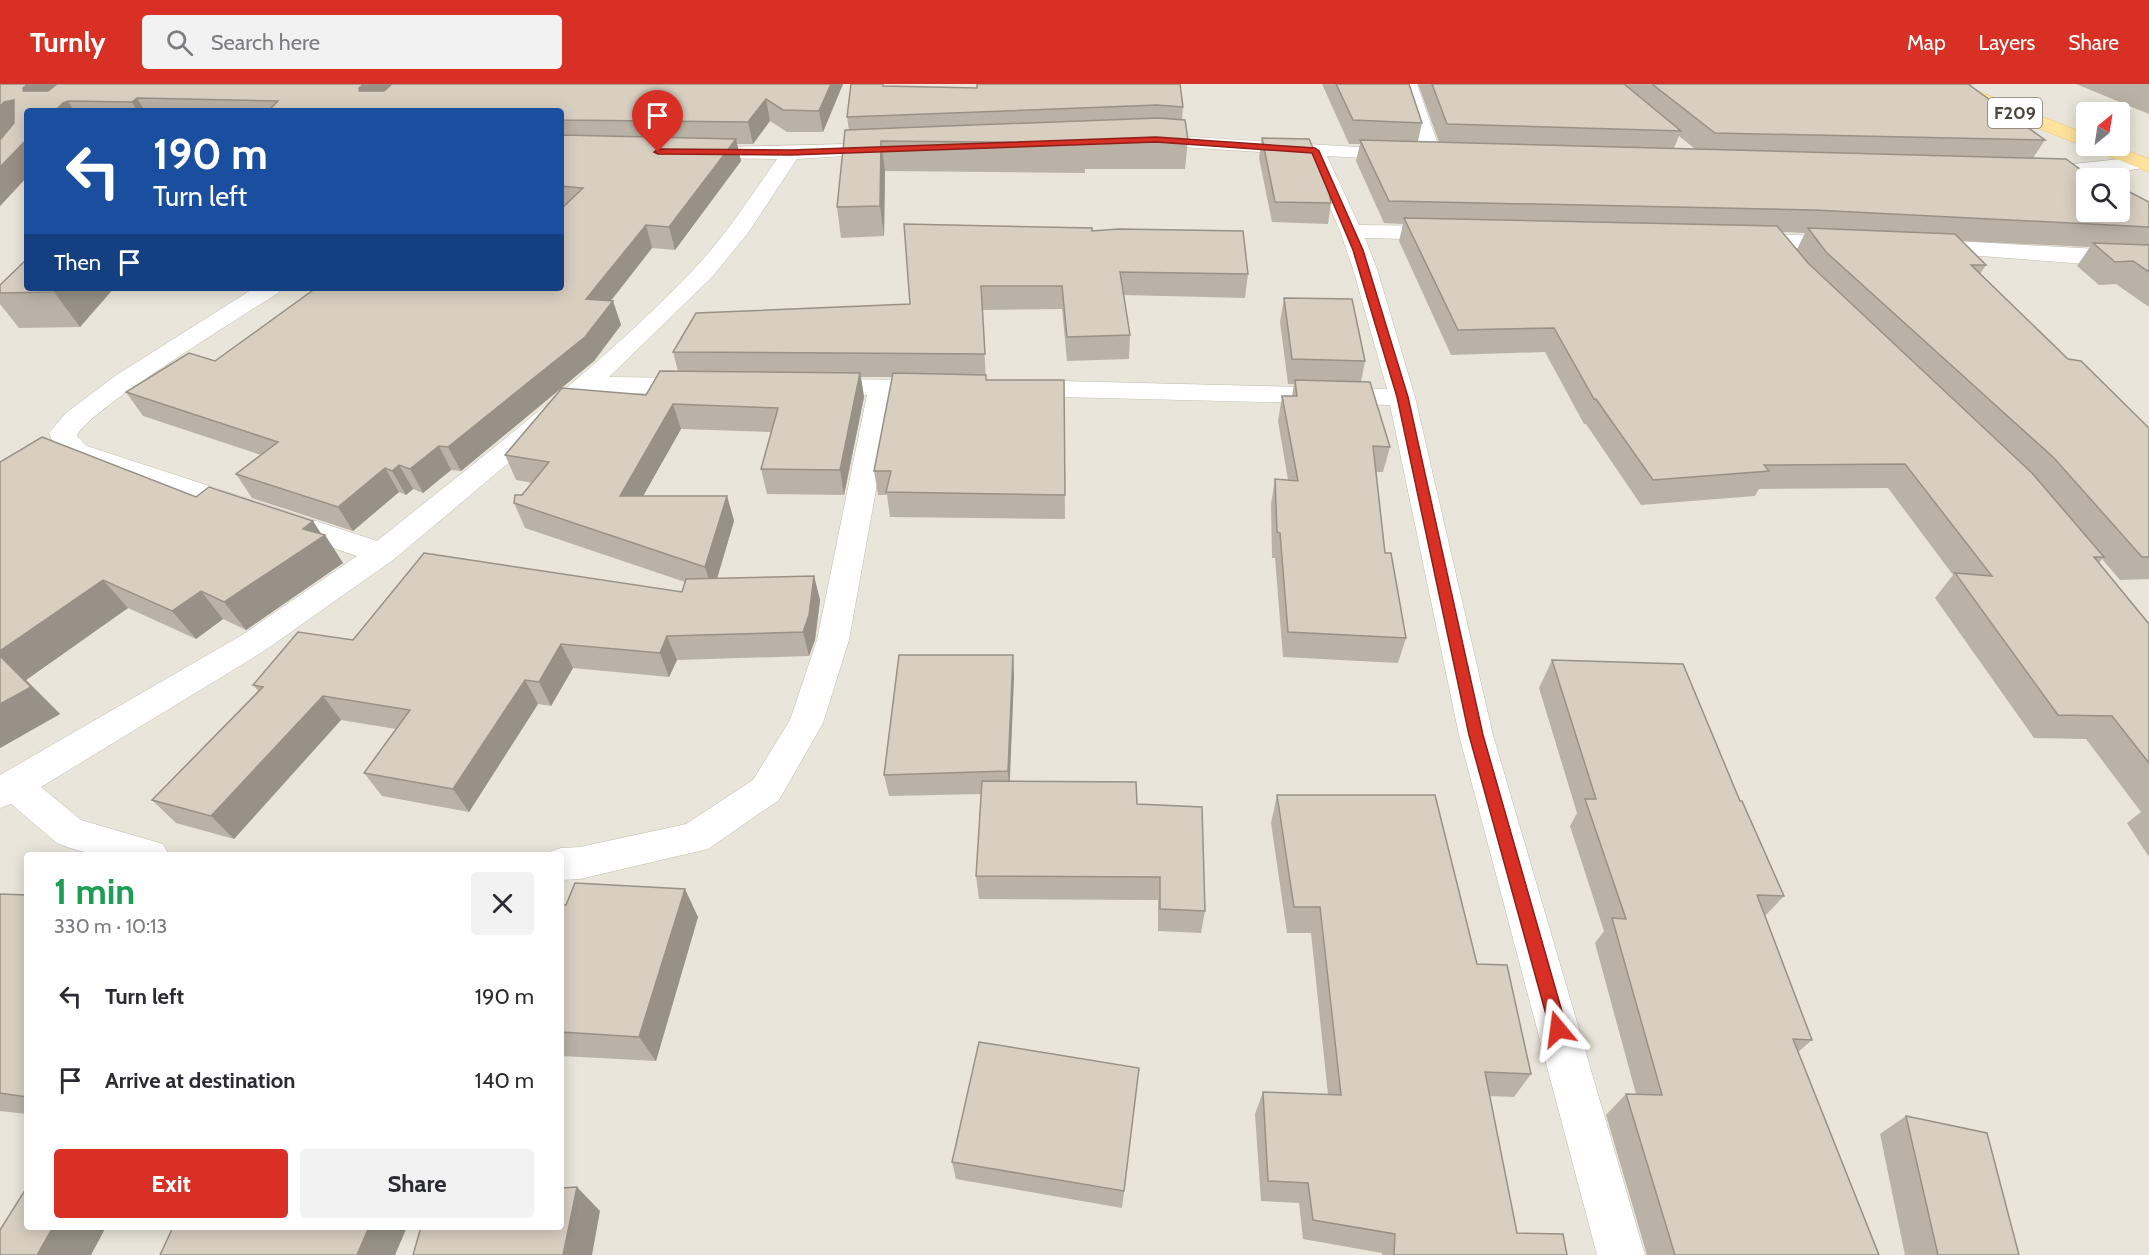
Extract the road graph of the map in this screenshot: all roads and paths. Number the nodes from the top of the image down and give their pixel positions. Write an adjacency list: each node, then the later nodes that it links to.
1 (1408, 84): 12 (street)
2 (1944, 84): 5 (main road, F209)
3 (1968, 84): 4 (main road, F209)
4 (2076, 123)
5 (2076, 137)
6 (1120, 140): 9 (street)
7 (909, 148): 11 (street)
8 (2136, 150): 14 (street)
9 (1315, 151): 12 (street); 15 (street)
10 (673, 152): 11 (street)
11 (791, 153): 24 (street)
12 (1432, 156): 13 (street)
13 (1455, 157)
14 (2014, 173)
15 (1351, 231): 16 (street); 30 (street)
16 (1468, 234)
17 (1727, 239): 18 (street)
18 (1774, 240): 19 (street); 22 (street)
19 (1867, 245)
20 (1900, 246): 21 (street)
21 (2149, 259)
22 (1793, 264)
23 (265, 291): 31 (street)
24 (586, 385): 25 (street); 31 (street)
25 (716, 386)
26 (800, 387): 27 (street)
27 (882, 387): 28 (street); 34 (street)
28 (962, 388)
29 (996, 388): 30 (street)
30 (1402, 397): 35 (street)
31 (381, 553): 32 (street)
32 (7, 789): 33 (street)
33 (140, 852)
34 (564, 864)
35 (1622, 1255)

